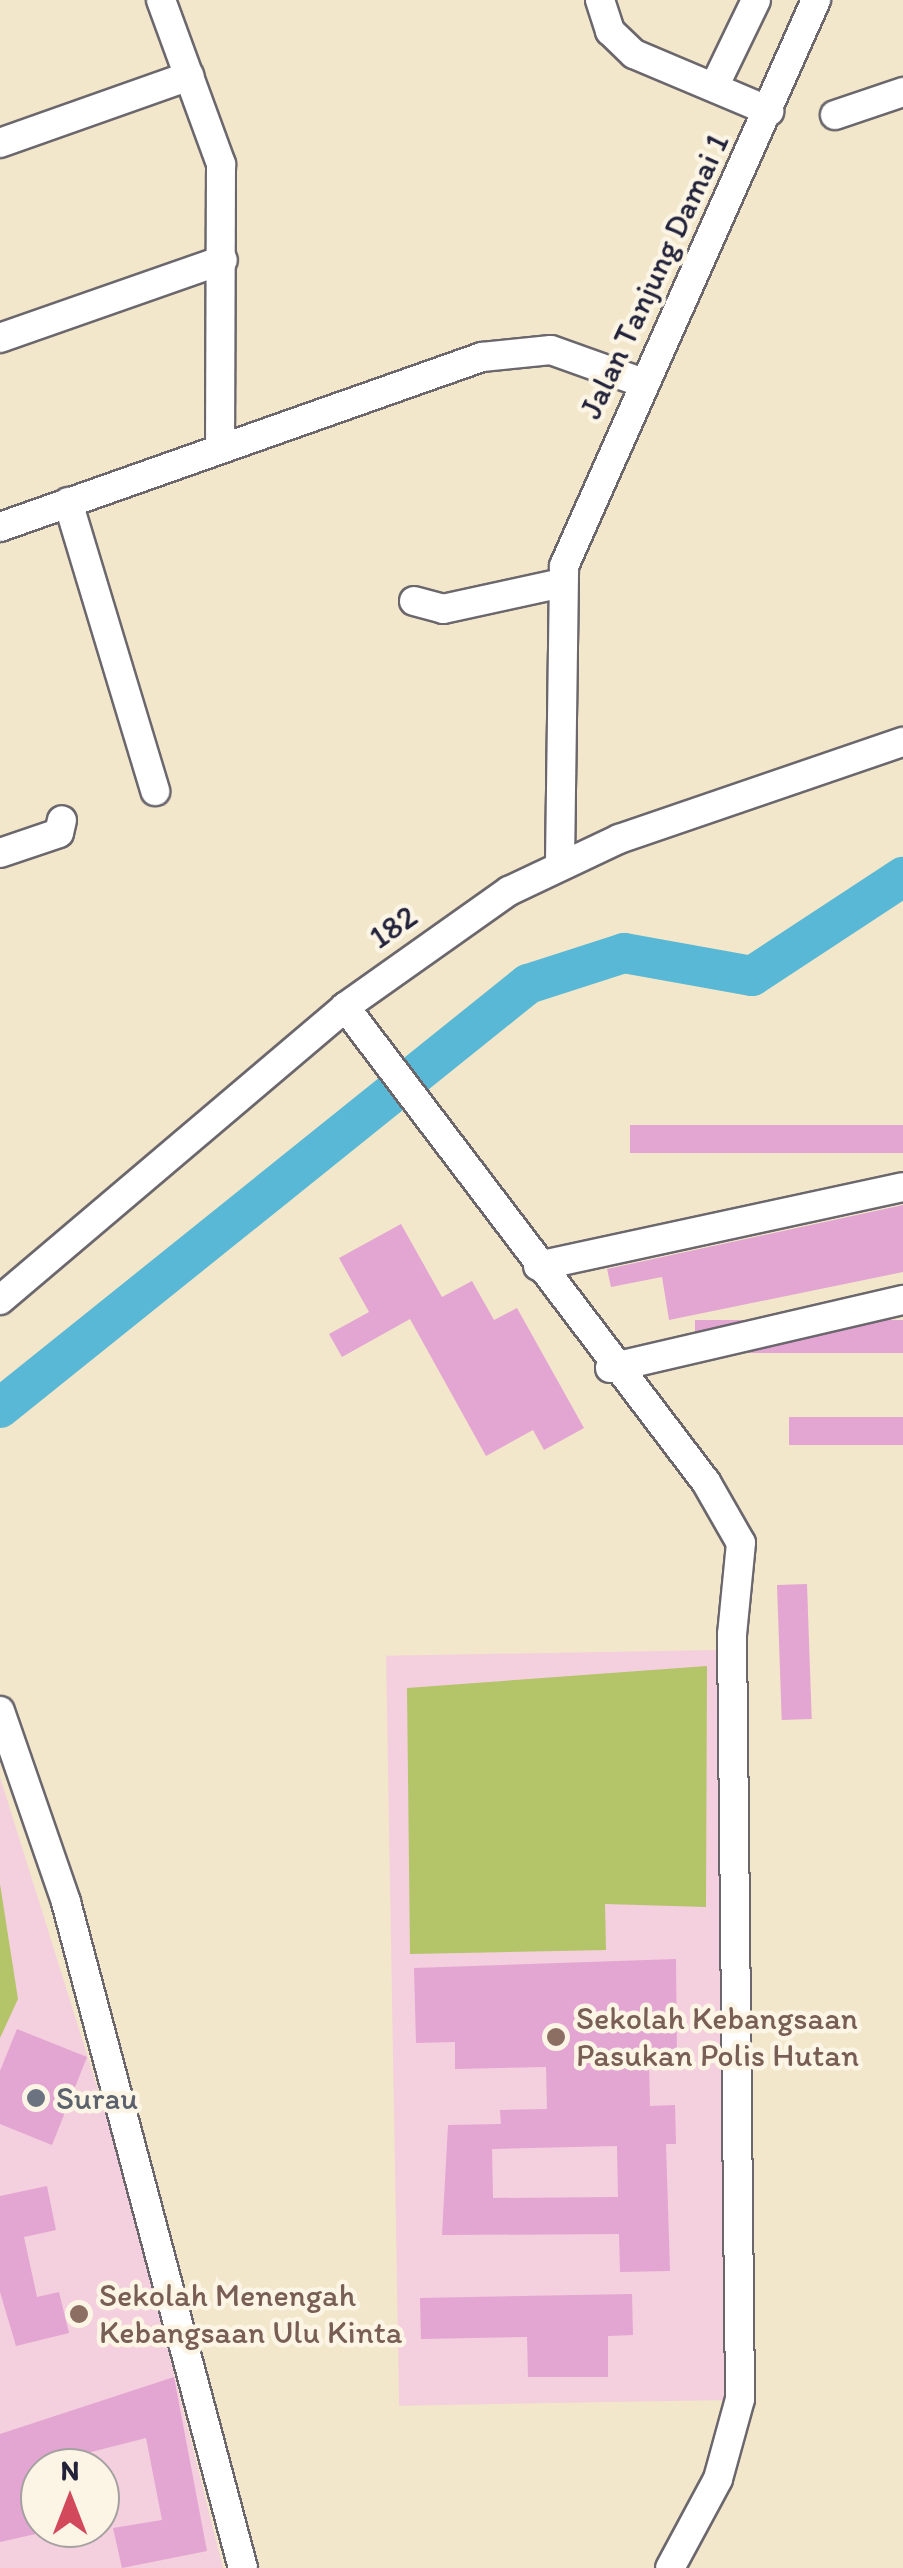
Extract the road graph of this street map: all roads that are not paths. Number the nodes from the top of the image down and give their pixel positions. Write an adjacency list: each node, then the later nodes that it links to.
1 (161, 0): 5 (street)
2 (600, 0): 6 (street)
3 (756, 0): 6 (street)
4 (816, 0): 8 (street, Jalan Tanjung Damai 1)
5 (188, 76): 10 (street); 11 (street)
6 (715, 85): 8 (street)
7 (903, 92): 9 (street)
8 (769, 111): 13 (street, Jalan Tanjung Damai 1)
9 (834, 116)
10 (0, 143)
11 (223, 260): 12 (street); 14 (street)
12 (0, 338)
13 (643, 384): 14 (street); 17 (street, Jalan Tanjung Damai 1)
14 (220, 448): 15 (street)
15 (68, 502): 16 (street); 20 (street)
16 (0, 527)
17 (562, 583): 18 (street); 23 (street)
18 (414, 601)
19 (903, 742): 23 (street, 182)
20 (155, 792)
21 (62, 820): 22 (street)
22 (0, 853)
23 (560, 862): 24 (street, 182)
24 (345, 1007): 26 (street); 27 (street, 182)
25 (903, 1187): 26 (street)
26 (538, 1266): 29 (street)
27 (0, 1300)
28 (903, 1300): 29 (street)
29 (610, 1368): 32 (street)
30 (0, 1711): 31 (street)
31 (243, 2568)
32 (670, 2568)

